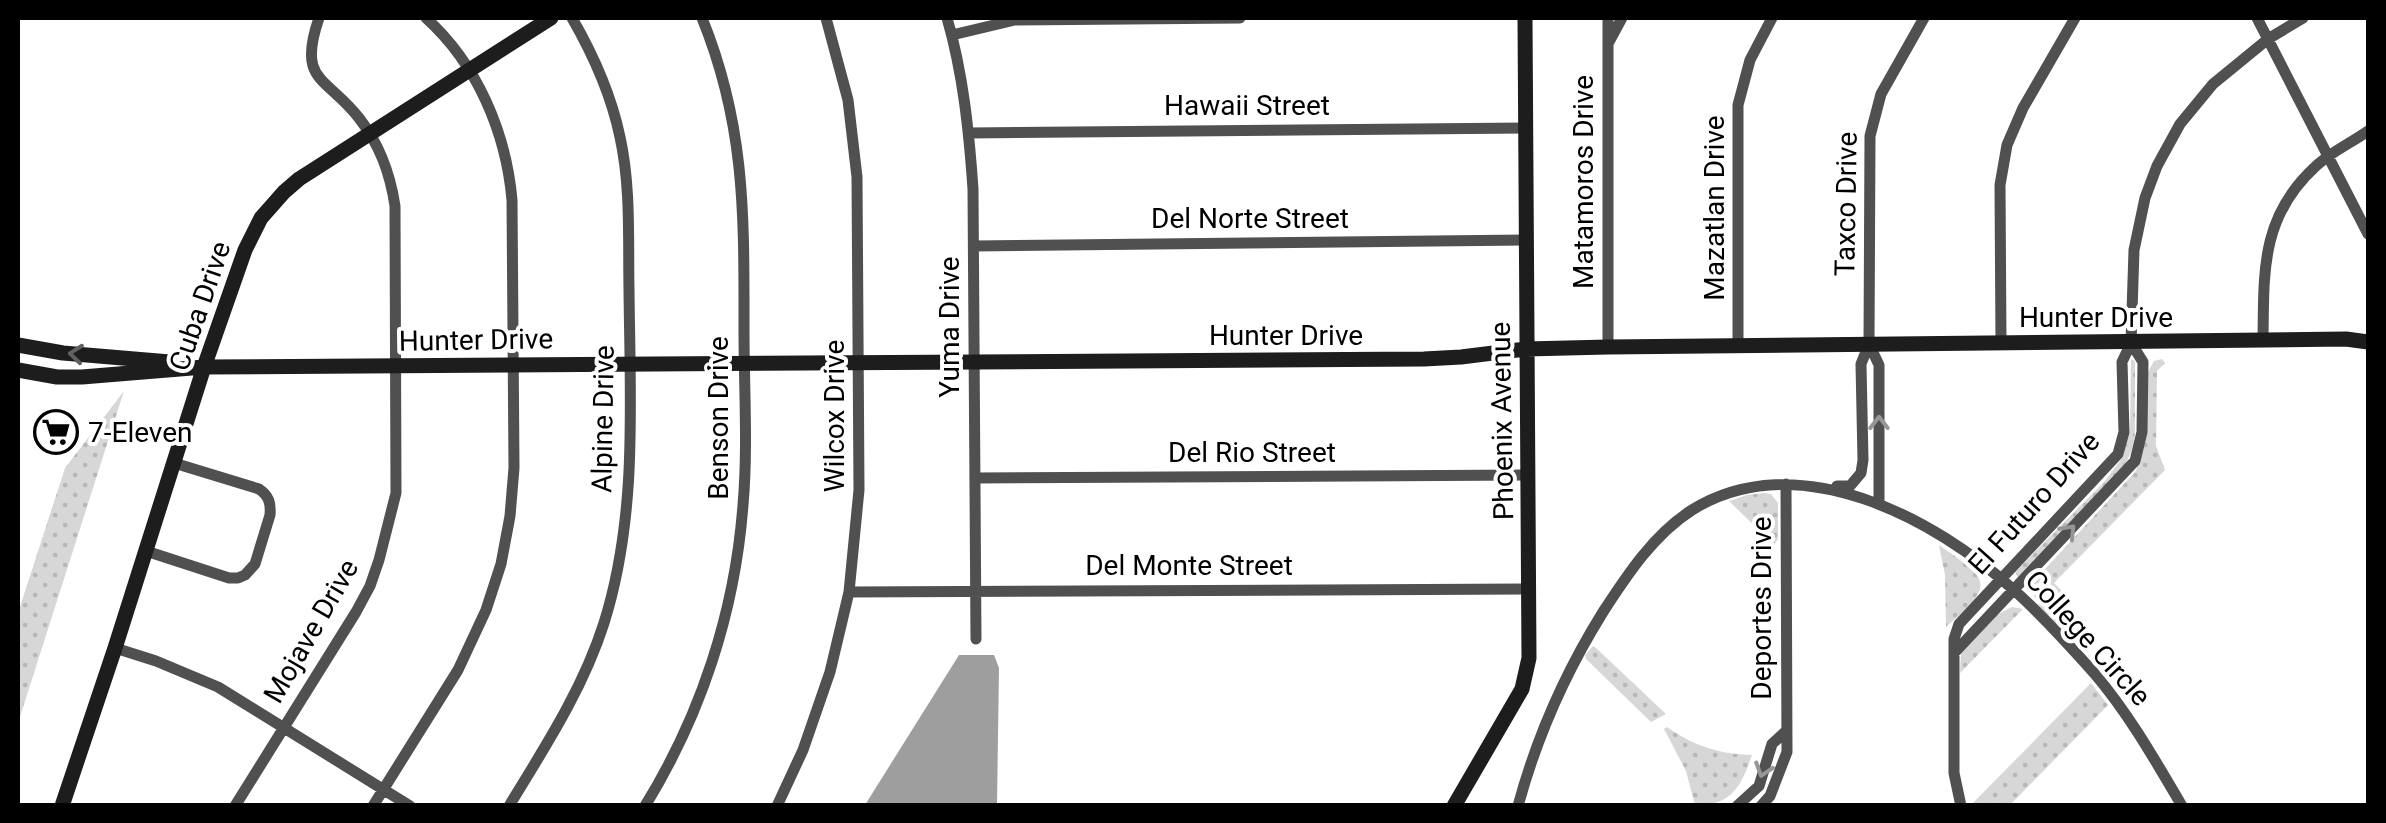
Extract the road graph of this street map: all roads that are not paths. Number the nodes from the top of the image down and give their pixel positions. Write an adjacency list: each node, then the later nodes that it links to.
1 (319, 18): 23 (street, Mojave Drive)
2 (426, 18): 20 (street)
3 (550, 18): 20 (main road, Cuba Drive)
4 (572, 18): 42 (street, Alpine Drive)
5 (702, 18): 40 (street, Benson Drive)
6 (826, 18): 38 (street, Wilcox Drive)
7 (947, 18): 17 (street, Yuma Drive)
8 (1240, 18): 17 (street)
9 (1524, 18): 21 (main road, Phoenix Avenue)
10 (1608, 18): 19 (street, Matamoros Drive)
11 (1622, 18): 19 (street)
12 (1772, 18): 35 (street, Mazatlan Drive)
13 (1924, 18): 33 (street, Taxco Drive)
14 (2076, 18): 31 (street)
15 (2256, 18): 18 (street)
16 (2303, 18): 18 (street)
17 (952, 35): 24 (street, Yuma Drive)
18 (2268, 39): 25 (street); 32 (street)
19 (1607, 46): 36 (street, Matamoros Drive)
20 (468, 70): 23 (main road, Cuba Drive); 41 (street)
21 (1526, 128): 24 (street, Hawaii Street); 27 (main road, Phoenix Avenue)
22 (2368, 131): 25 (street)
23 (369, 133): 43 (street, Mojave Drive); 44 (main road, Cuba Drive)
24 (969, 133): 28 (street, Yuma Drive)
25 (2329, 156): 26 (street); 29 (street)
26 (2368, 234)
27 (1526, 240): 28 (street, Del Norte Street); 37 (main road, Phoenix Avenue)
28 (974, 246): 39 (street, Yuma Drive)
29 (2263, 341): 30 (main road, Hunter Drive); 32 (main road, Hunter Drive)
30 (2368, 342)
31 (2002, 343): 32 (main road, Hunter Drive); 33 (main road, Hunter Drive)
32 (2131, 343): 55 (street, El Futuro Drive); 57 (street, El Futuro Drive, one-way to 32)
33 (1869, 344): 35 (main road, Hunter Drive); 46 (street); 53 (street, one-way to 33)
34 (18, 345): 44 (main road, Hunter Drive, one-way to 34)
35 (1738, 346): 36 (main road, Hunter Drive)
36 (1608, 347): 37 (main road, Hunter Drive)
37 (1526, 349): 39 (main road, Hunter Drive); 48 (main road, Phoenix Avenue)
38 (859, 362): 39 (main road, Hunter Drive); 40 (main road, Hunter Drive); 59 (street, Wilcox Drive)
39 (974, 362): 49 (street, Yuma Drive)
40 (744, 363): 42 (main road, Hunter Drive); 71 (street, Benson Drive)
41 (512, 364): 42 (main road, Hunter Drive); 43 (main road, Hunter Drive); 65 (street)
42 (630, 364): 70 (street, Alpine Drive)
43 (396, 366): 44 (main road, Hunter Drive); 63 (street, Mojave Drive)
44 (204, 367): 45 (main road, Hunter Drive); 47 (main road, Cuba Drive)
45 (18, 370)
46 (1863, 460): 51 (street); 52 (street)
47 (174, 463): 54 (main road, Cuba Drive); 54 (street)
48 (1528, 474): 49 (street, Del Rio Street); 56 (main road, Phoenix Avenue)
49 (975, 478): 58 (street, Yuma Drive)
50 (1786, 484): 51 (street, College Circle); 64 (street, Deportes Drive); 74 (street, College Circle)
51 (1820, 486): 52 (street, College Circle)
52 (1866, 499): 53 (street, College Circle)
53 (1879, 504): 55 (street, College Circle)
54 (146, 550): 61 (main road, Cuba Drive)
55 (2000, 579): 57 (street, College Circle); 62 (street, El Futuro Drive)
56 (1530, 589): 58 (street, Del Monte Street); 73 (main road, Phoenix Avenue)
57 (2015, 590): 62 (street, El Futuro Drive); 78 (street, College Circle)
58 (976, 591): 59 (street, Del Monte Street); 60 (street, Yuma Drive)
59 (849, 592): 72 (street, Wilcox Drive)
60 (976, 639)
61 (115, 648): 63 (street); 66 (main road, Cuba Drive)
62 (1954, 653): 77 (street, El Futuro Drive)
63 (285, 727): 65 (street); 67 (street, Mojave Drive)
64 (1786, 732): 75 (street, Deportes Drive, one-way to 75); 76 (street, Deportes Drive)
65 (383, 788): 68 (street); 69 (street)
66 (62, 806)
67 (235, 806)
68 (372, 806)
69 (410, 806)
70 (509, 806)
71 (645, 806)
72 (777, 806)
73 (1454, 806)
74 (1518, 806)
75 (1737, 806)
76 (1760, 806)
77 (1961, 806)
78 (2182, 806)

